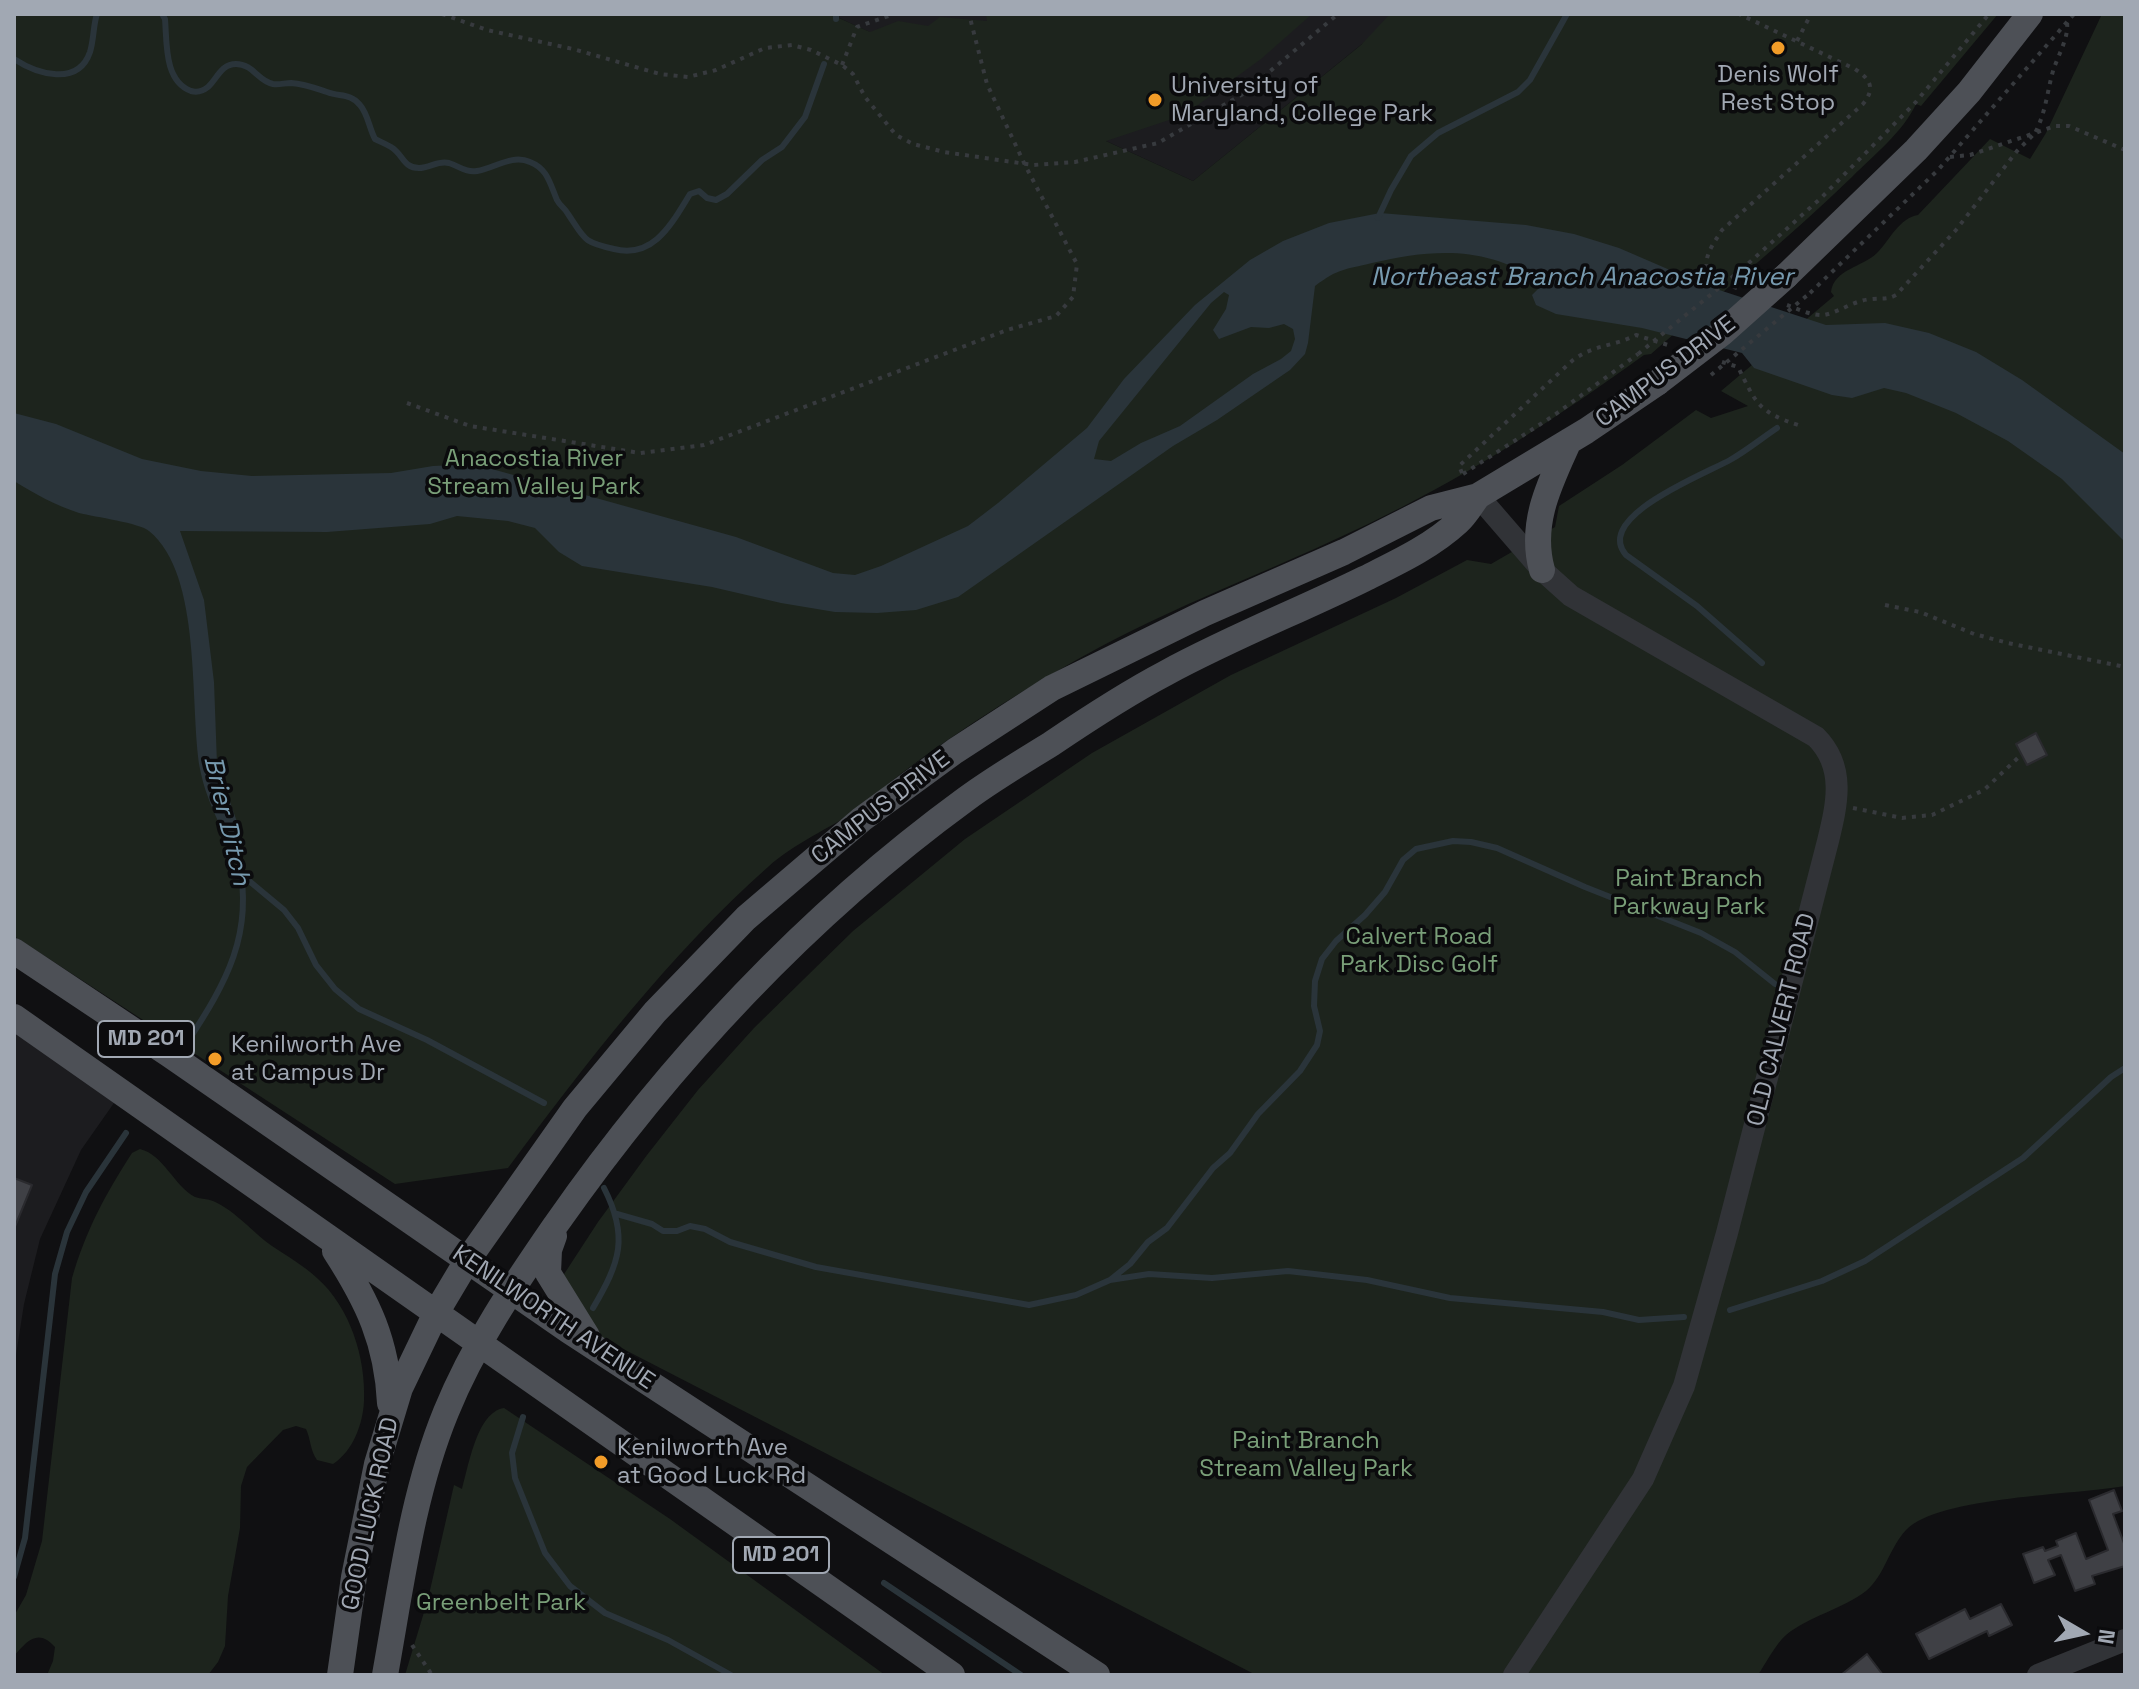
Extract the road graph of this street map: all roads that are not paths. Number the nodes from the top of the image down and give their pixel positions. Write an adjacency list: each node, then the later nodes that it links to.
1 (2030, 14): 2 (main road, CAMPUS DRIVE, bridge)
2 (1569, 441): 3 (main road, CAMPUS DRIVE); 4 (main road)
3 (1478, 496): 4 (street, OLD CALVERT ROAD); 7 (main road, CAMPUS DRIVE); 9 (main road, CAMPUS DRIVE)
4 (1542, 570): 20 (street, OLD CALVERT ROAD)
5 (14, 951): 9 (main road, KENILWORTH AVENUE / MD 201)
6 (14, 1017): 8 (main road, MD 201)
7 (558, 1222): 10 (main road, CAMPUS DRIVE); 13 (main road)
8 (328, 1238): 11 (main road, MD 201); 14 (main road)
9 (467, 1261): 10 (main road, KENILWORTH AVENUE / MD 201); 11 (main road, CAMPUS DRIVE)
10 (510, 1291): 12 (main road, CAMPUS DRIVE); 13 (main road, KENILWORTH AVENUE / MD 201)
11 (436, 1313): 12 (main road, MD 201); 14 (main road, GOOD LUCK ROAD)
12 (478, 1343): 17 (main road, GOOD LUCK ROAD); 18 (main road, MD 201)
13 (593, 1346): 19 (main road, KENILWORTH AVENUE / MD 201)
14 (391, 1415): 16 (main road, GOOD LUCK ROAD)
15 (2125, 1640): 21 (street)
16 (340, 1675)
17 (385, 1675)
18 (952, 1675)
19 (1097, 1675)
20 (1514, 1675)
21 (2038, 1675)

